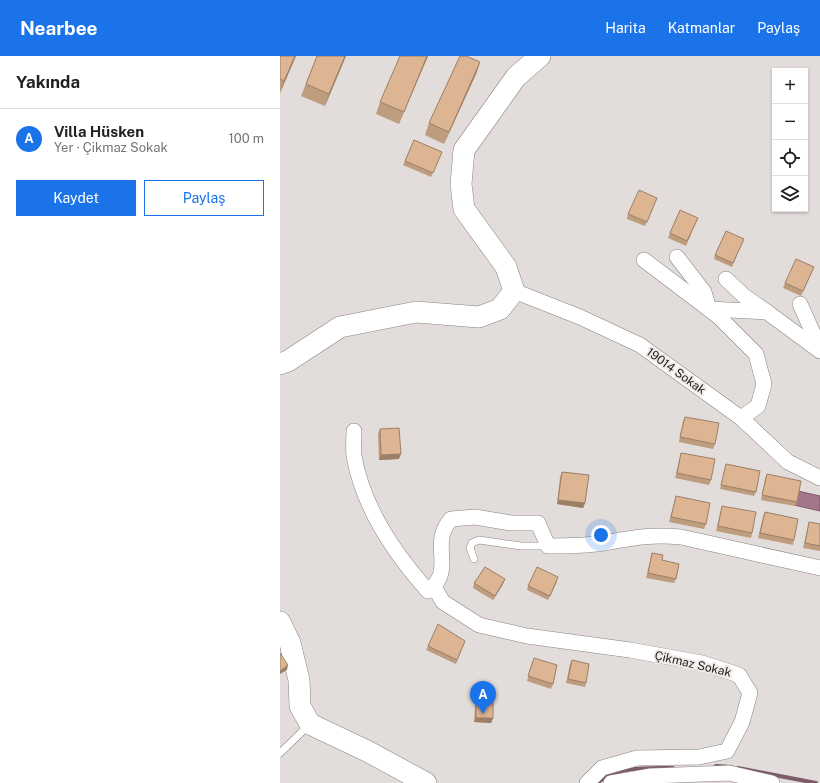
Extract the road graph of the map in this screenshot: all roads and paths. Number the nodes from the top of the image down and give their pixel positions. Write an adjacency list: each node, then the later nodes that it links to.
1 (540, 56): 5 (street)
2 (677, 257): 7 (street)
3 (644, 260): 7 (street)
4 (726, 279): 8 (street)
5 (514, 291): 10 (street); 11 (street, 19014 Sokak)
6 (800, 304): 9 (street)
7 (709, 309): 8 (street); 11 (street)
8 (767, 312): 9 (street)
9 (820, 350)
10 (280, 364)
11 (741, 418): 13 (street, 19014 Sokak)
12 (354, 431): 17 (street)
13 (820, 478)
14 (548, 546): 15 (lane); 16 (street); 17 (street)
15 (474, 559)
16 (820, 568)
17 (434, 587): 24 (street, Çikmaz Sokak)
18 (280, 622): 19 (street)
19 (310, 724): 20 (lane); 23 (street)
20 (280, 753)
21 (652, 780): 22 (street); 25 (street)
22 (612, 782)
23 (426, 783)
24 (588, 783)
25 (772, 783)

